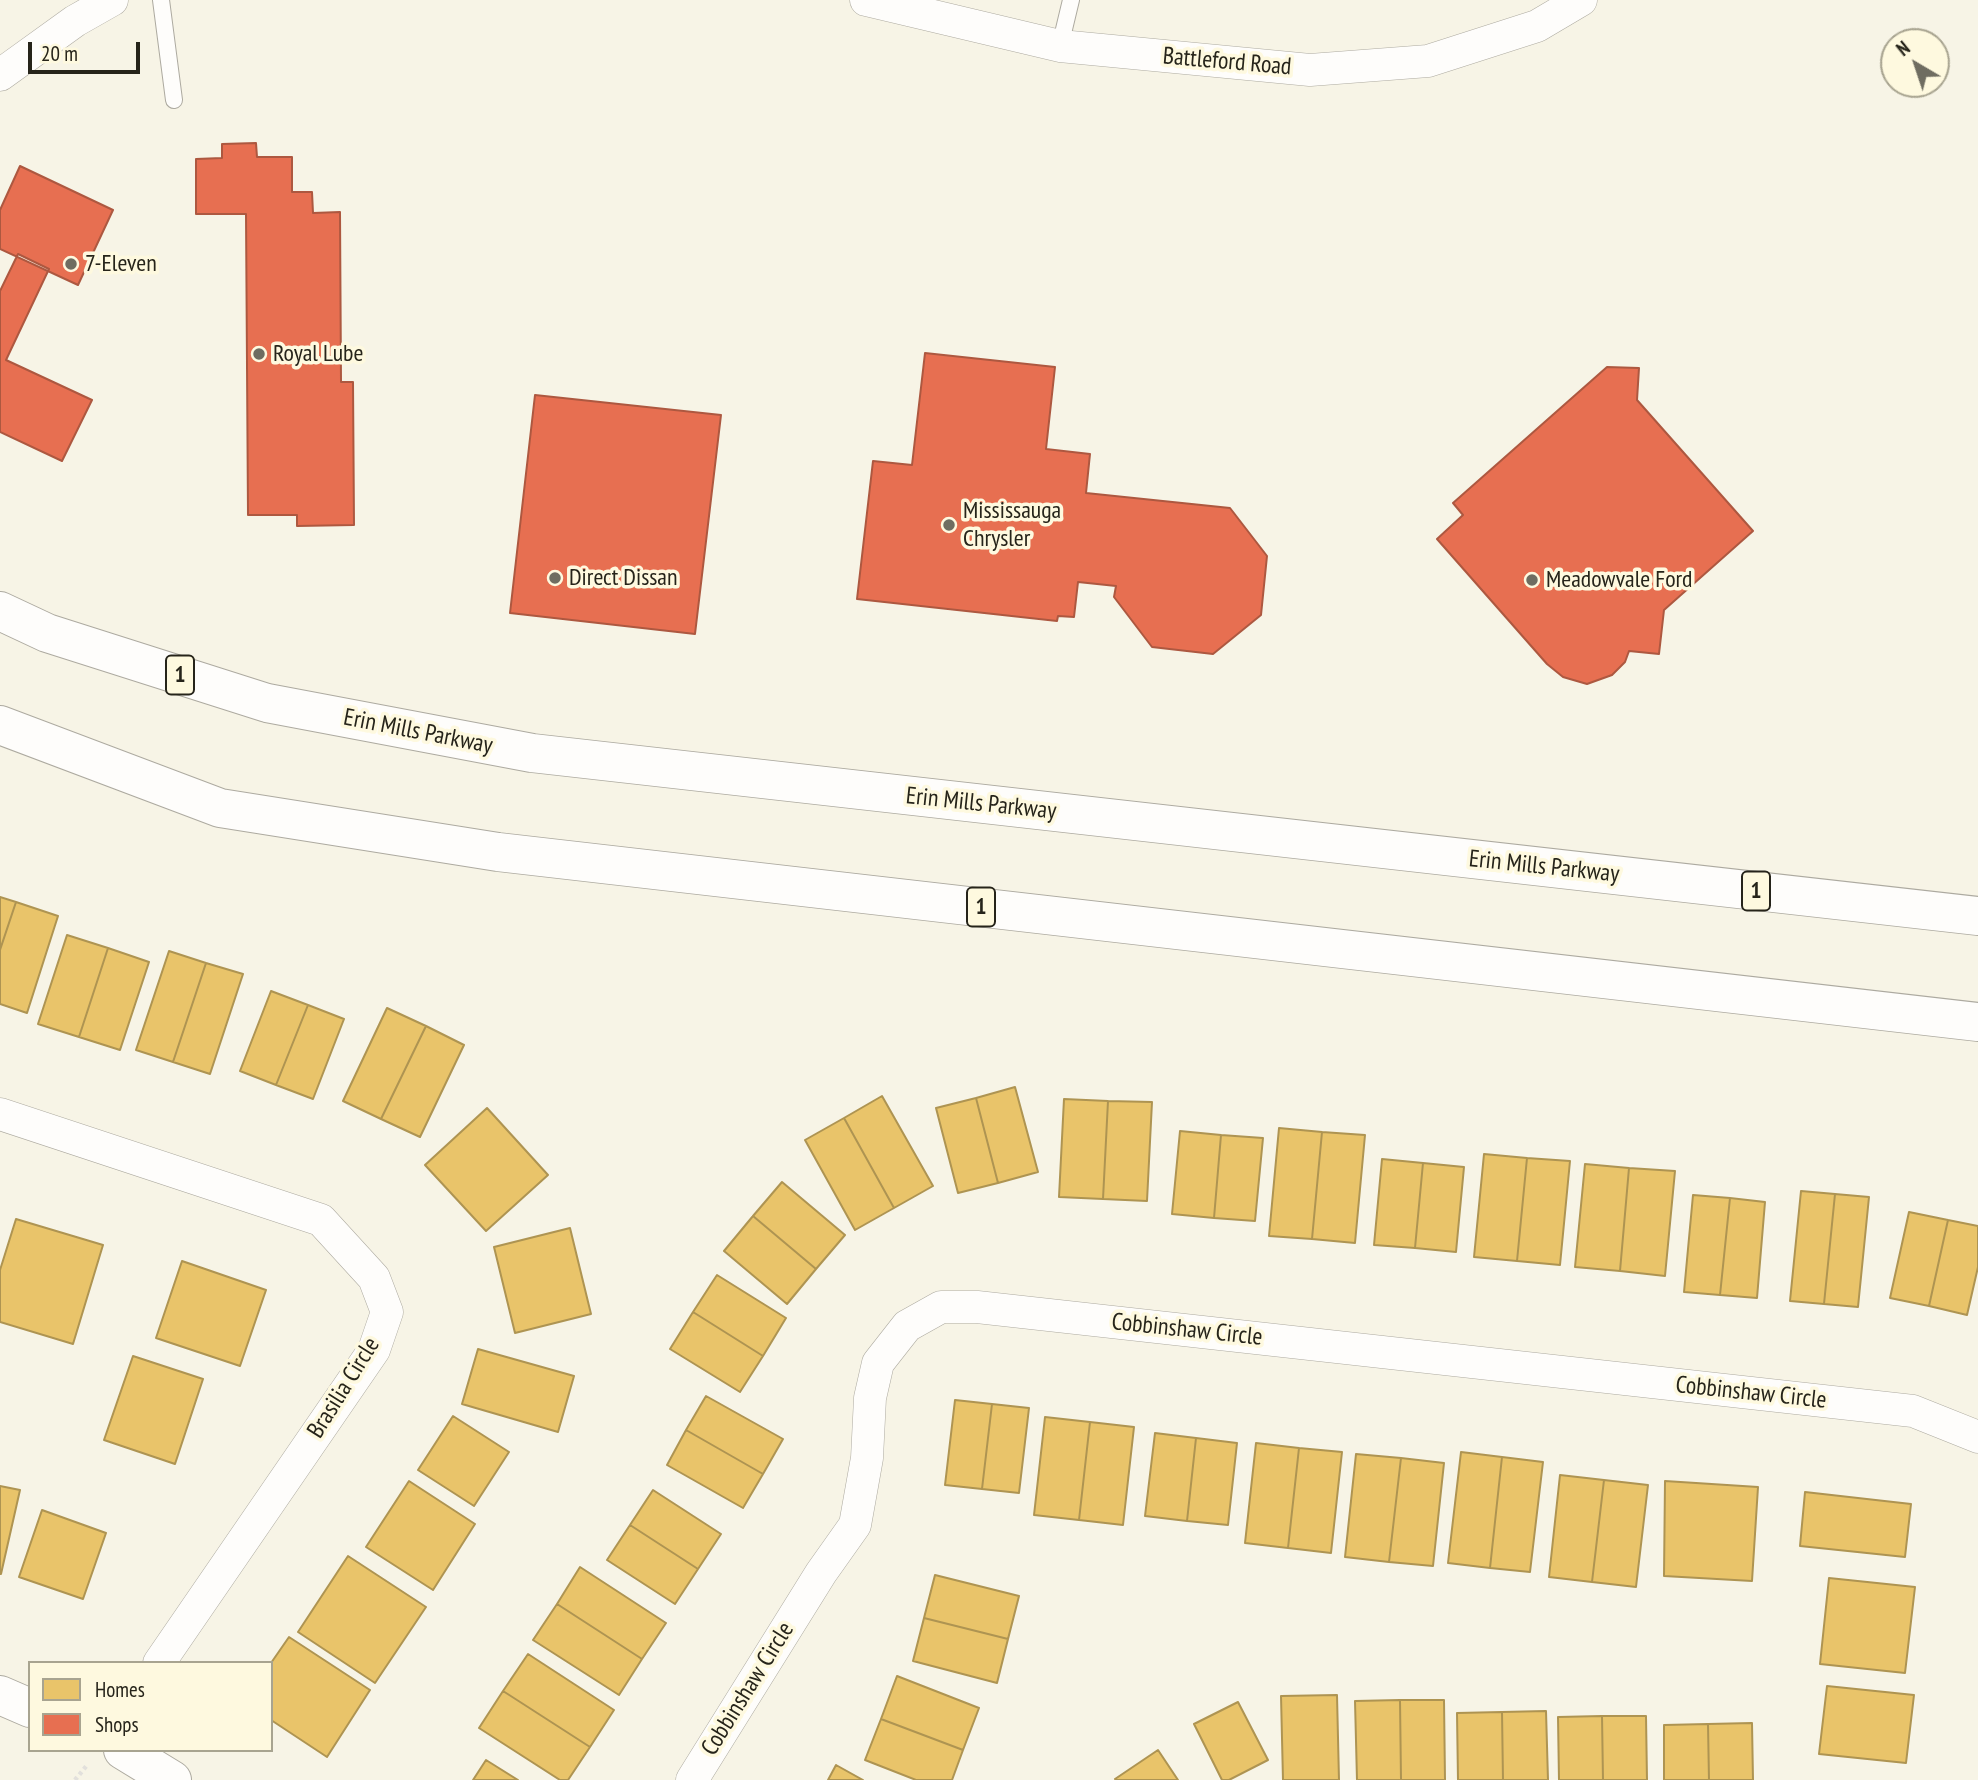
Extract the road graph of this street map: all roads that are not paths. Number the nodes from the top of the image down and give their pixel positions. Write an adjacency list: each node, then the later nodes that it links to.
1 (112, 0): 8 (street)
2 (161, 0): 9 (lane)
3 (866, 0): 6 (street, Battleford Road)
4 (1071, 0): 7 (lane)
5 (1581, 0): 7 (street, Battleford Road)
6 (905, 5): 7 (street, Battleford Road)
7 (1060, 46)
8 (0, 75)
9 (174, 100)
10 (0, 611): 12 (main road, Erin Mills Parkway / 1)
11 (0, 725): 13 (main road, 1)
12 (1978, 916)
13 (1978, 1021)
14 (0, 1114): 16 (street, Brasilia Circle)
15 (1978, 1437): 21 (street, Cobbinshaw Circle)
16 (160, 1661)
17 (0, 1695): 18 (main road)
18 (28, 1707)
19 (126, 1752): 20 (main road)
20 (172, 1780)
21 (692, 1780)

